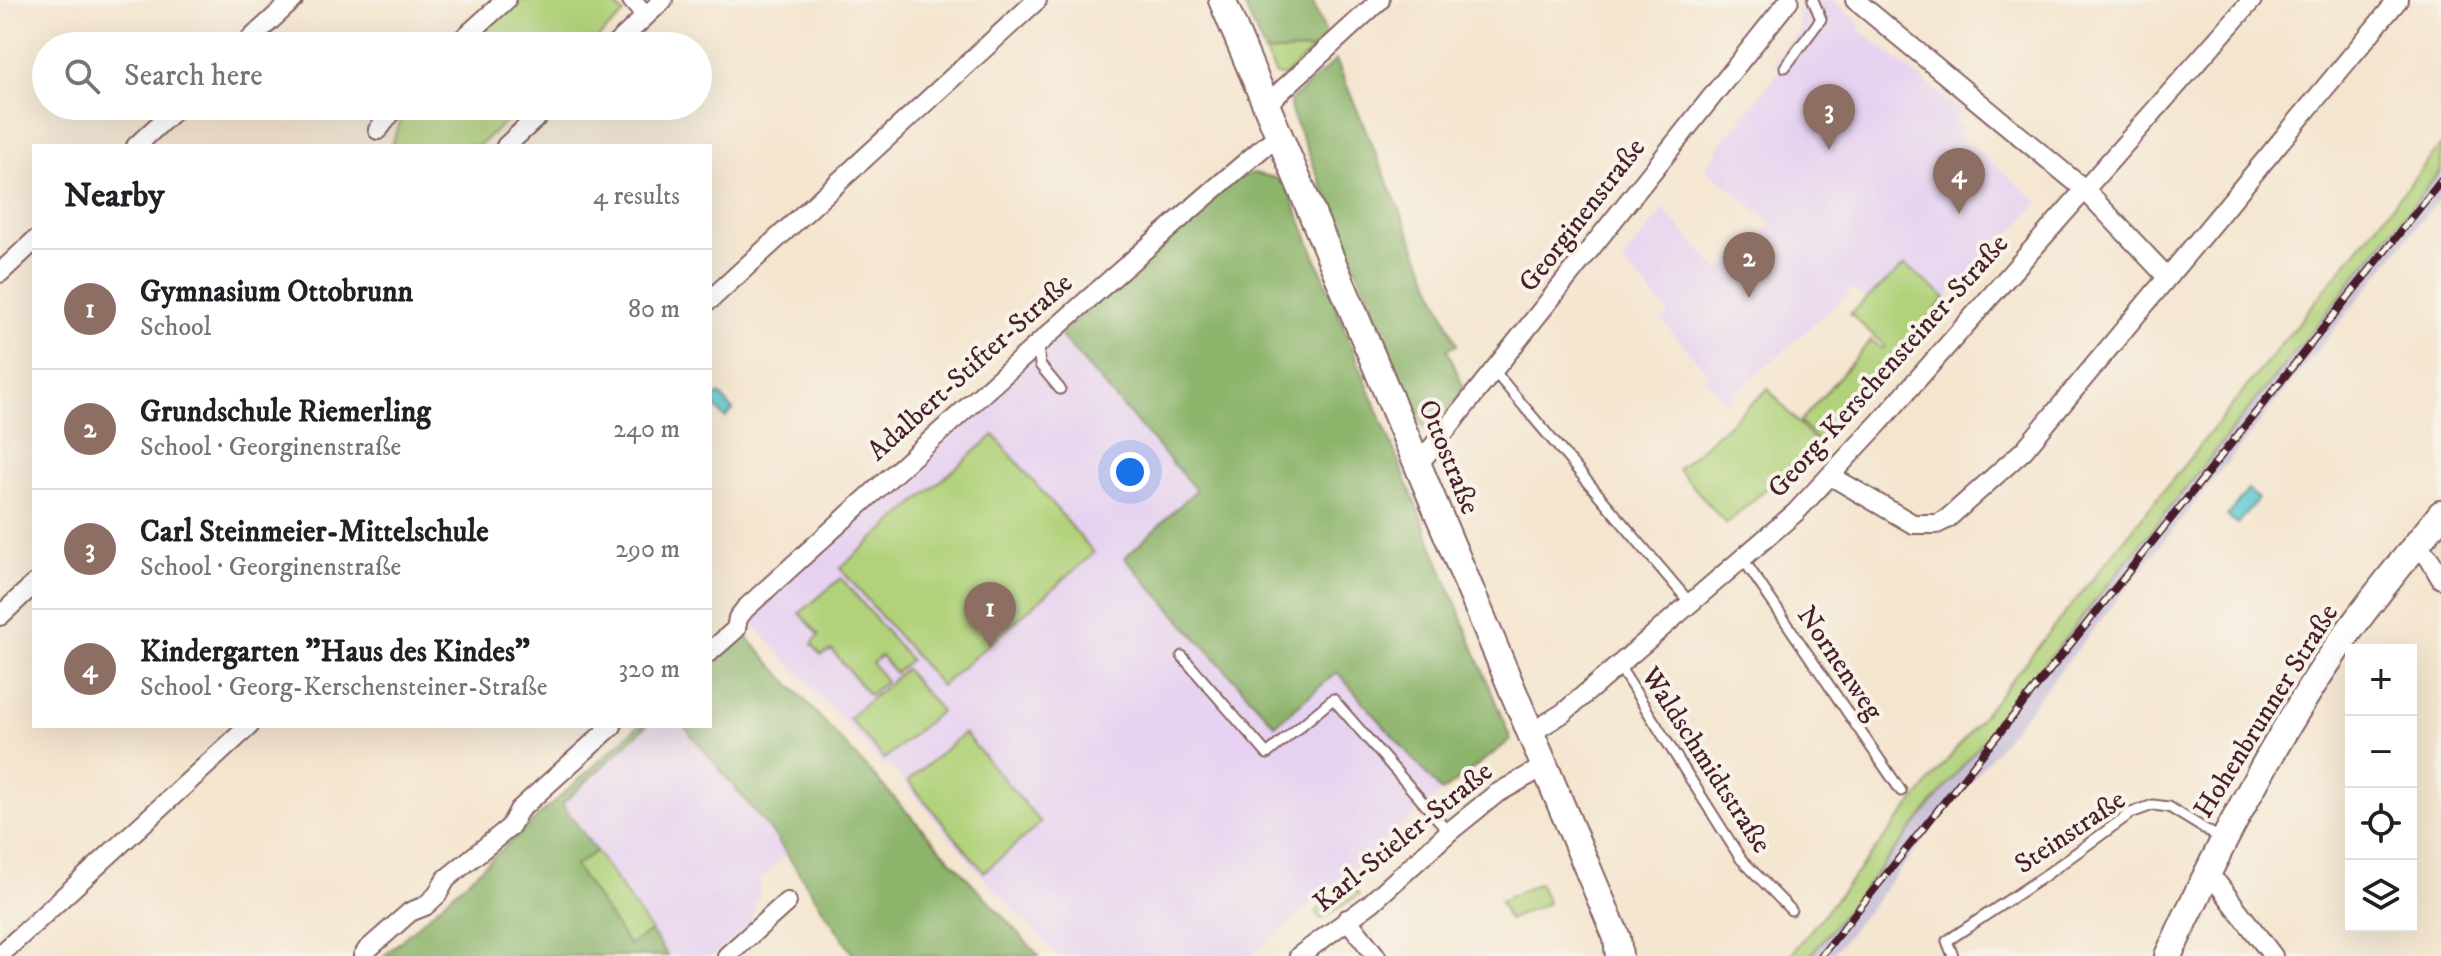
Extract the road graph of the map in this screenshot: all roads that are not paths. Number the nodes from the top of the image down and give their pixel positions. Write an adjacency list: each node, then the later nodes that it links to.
1 (293, 0): 14 (street)
2 (506, 0): 15 (street)
3 (632, 0): 13 (street)
4 (663, 0): 13 (street)
5 (1037, 0): 30 (street)
6 (1222, 0): 18 (street, Ottostraße)
7 (1380, 0): 18 (street)
8 (1789, 0): 32 (street, Georginenstraße)
9 (1813, 0): 17 (lane)
10 (1855, 0): 26 (street)
11 (2251, 0): 26 (street, Georg-Kerschensteiner-Straße)
12 (2398, 0): 29 (street)
13 (646, 16): 16 (street)
14 (258, 32)
15 (471, 32)
16 (629, 32)
17 (1785, 67)
18 (1267, 104): 23 (street, Ottostraße)
19 (164, 120): 24 (street)
20 (386, 120): 22 (street)
21 (534, 120): 25 (street)
22 (378, 130)
23 (1279, 134): 31 (street, Adalbert-Stifter-Straße); 34 (street, Ottostraße)
24 (138, 144)
25 (508, 144)
26 (2084, 189): 29 (street); 35 (street, Georg-Kerschensteiner-Straße)
27 (32, 243): 28 (street)
28 (0, 273)
29 (2167, 277): 35 (street)
30 (712, 298)
31 (1038, 344): 33 (lane); 43 (street, Adalbert-Stifter-Straße)
32 (1494, 371): 34 (street, Georginenstraße); 41 (lane)
33 (1060, 389)
34 (1418, 465): 48 (street, Ottostraße)
35 (1831, 476): 38 (street, Georg-Kerschensteiner-Straße)
36 (2441, 514): 37 (street, Hohenbrunner Straße)
37 (2416, 546): 39 (street); 52 (street, Hohenbrunner Straße)
38 (1743, 559): 41 (street, Georg-Kerschensteiner-Straße); 50 (lane, Nornenweg)
39 (2441, 579)
40 (32, 586): 42 (street)
41 (1691, 604): 45 (street, Georg-Kerschensteiner-Straße)
42 (0, 616)
43 (712, 650)
44 (1182, 656): 51 (lane)
45 (1619, 666): 48 (street, Georg-Kerschensteiner-Straße); 55 (lane, Waldschmidtstraße)
46 (247, 728): 58 (street)
47 (610, 728): 59 (street)
48 (1531, 733): 49 (street, Ottostraße)
49 (1545, 766): 51 (street, Karl-Stieler-Straße); 57 (street, Ottostraße)
50 (1901, 791)
51 (1449, 832): 56 (street, Karl-Stieler-Straße)
52 (2223, 840): 53 (street, Hohenbrunner Straße); 63 (lane, Steinstraße)
53 (2206, 873): 64 (street, Hohenbrunner Straße); 65 (street)
54 (787, 902): 60 (street)
55 (1791, 910)
56 (1347, 919): 61 (street, Karl-Stieler-Straße); 62 (street)
57 (1623, 950)
58 (0, 955)
59 (363, 956)
60 (727, 956)
61 (1299, 956)
62 (1376, 956)
63 (1953, 956)
64 (2168, 956)
65 (2273, 956)

